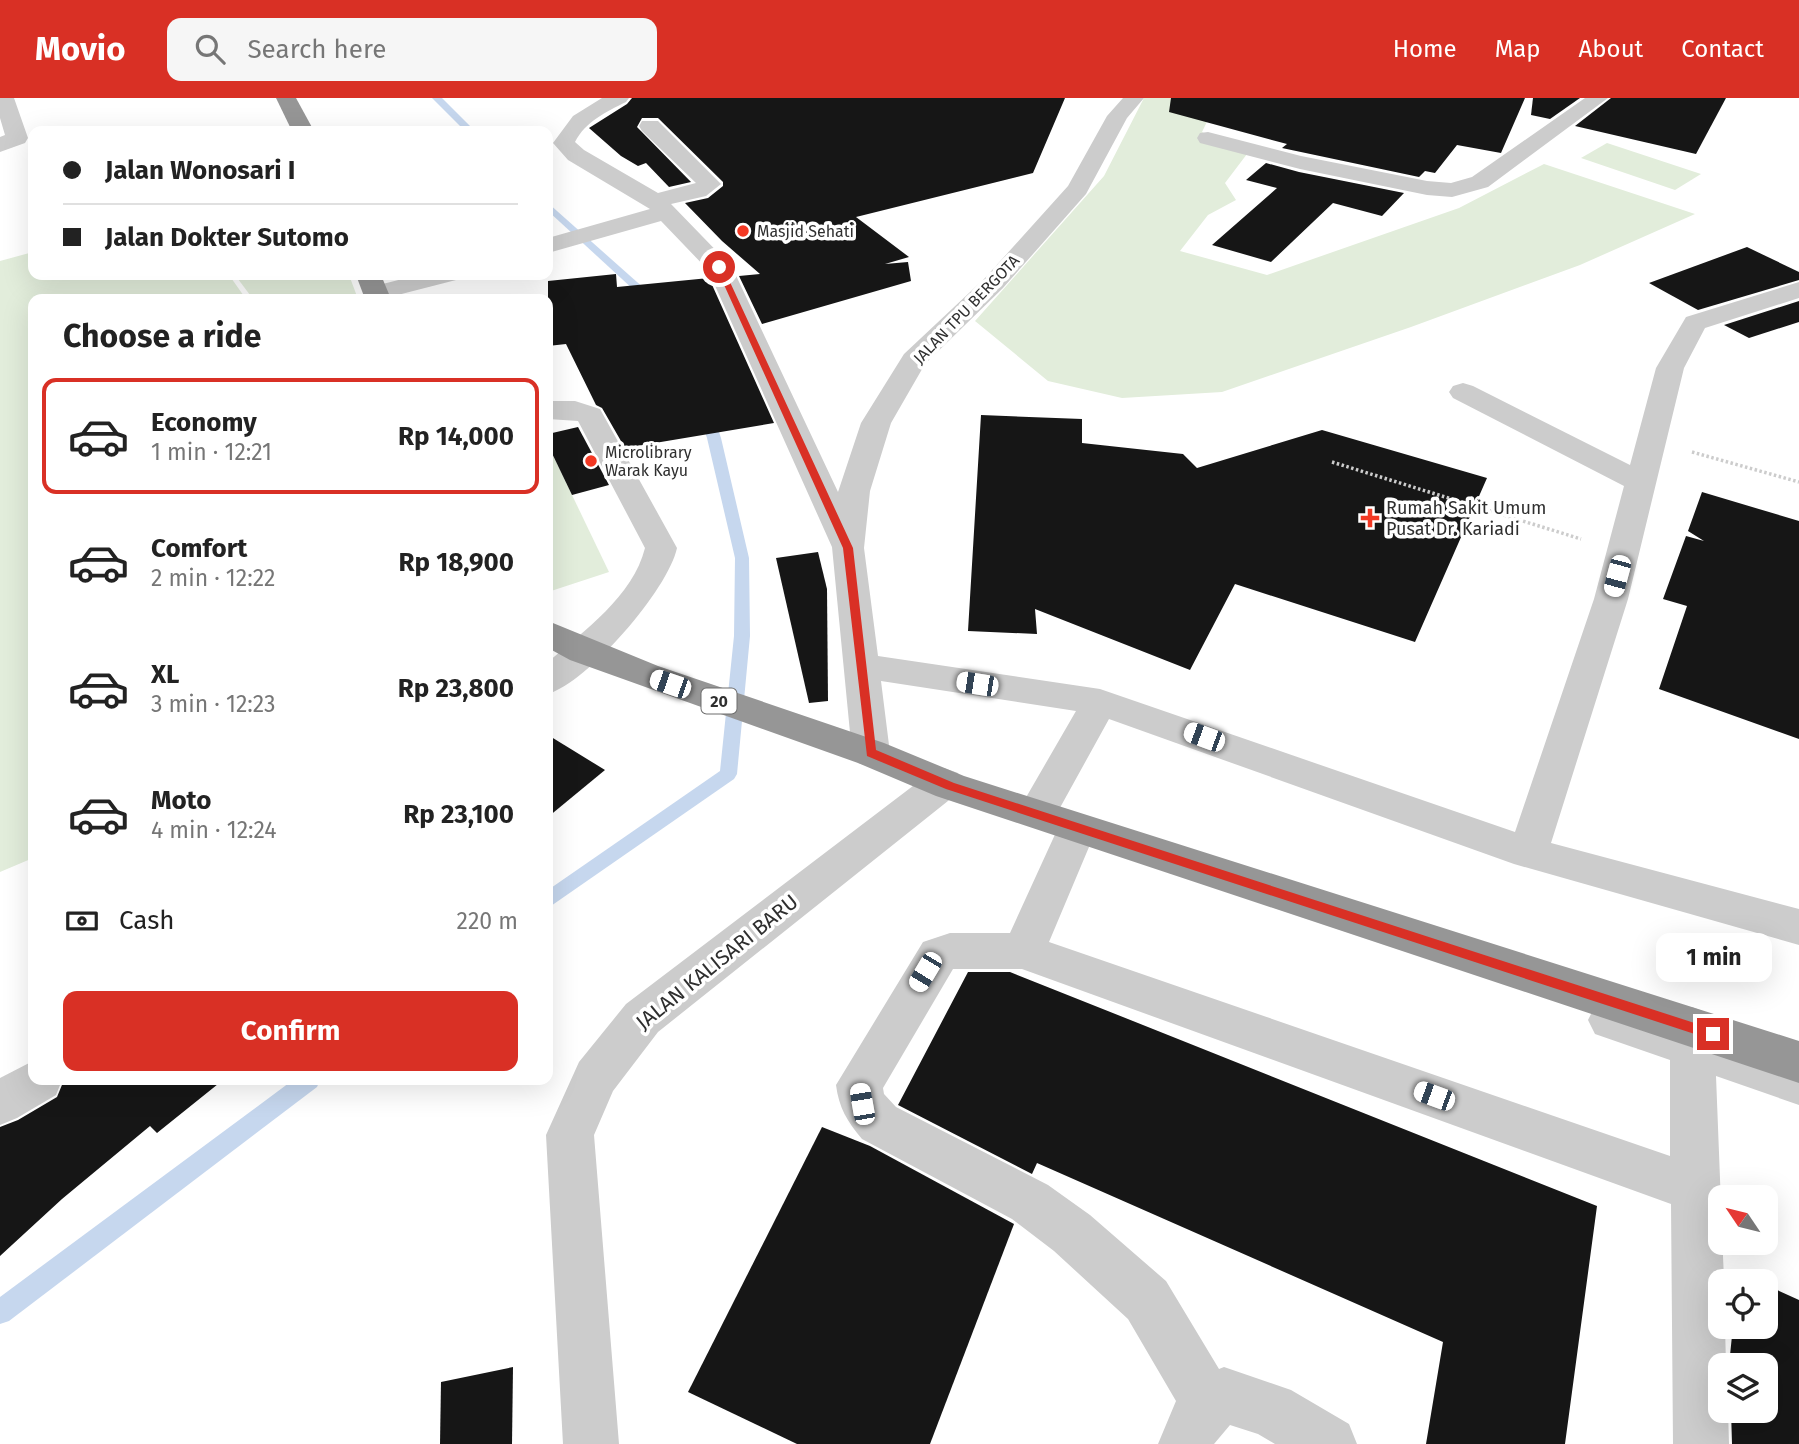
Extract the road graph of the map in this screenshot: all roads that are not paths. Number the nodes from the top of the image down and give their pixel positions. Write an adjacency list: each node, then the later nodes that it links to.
1 (4, 98): 9 (street)
2 (286, 98): 6 (highway)
3 (619, 98): 10 (street)
4 (1134, 98): 18 (street, JALAN TPU BERGOTA)
5 (1598, 98): 8 (street)
6 (300, 126)
7 (650, 126): 10 (street)
8 (1208, 138)
9 (0, 145)
10 (657, 210): 11 (street); 18 (street)
11 (553, 244)
12 (421, 280): 13 (street)
13 (374, 289)
14 (1799, 290): 17 (street)
15 (1463, 392): 17 (street)
16 (553, 411): 20 (street)
17 (1640, 482): 27 (street)
18 (848, 548): 21 (street, JALAN TPU BERGOTA)
19 (553, 636): 20 (highway, 20)
20 (582, 651): 22 (street); 24 (highway, 20)
21 (862, 666): 23 (street); 24 (street, JALAN TPU BERGOTA)
22 (553, 677)
23 (1100, 702): 26 (street); 27 (street)
24 (871, 753): 25 (highway, 20)
25 (947, 784): 26 (street); 37 (street, JALAN KALISARI BARU)
26 (1062, 826): 29 (street); 30 (street)
27 (1528, 853): 28 (street)
28 (1799, 927)
29 (1023, 951): 35 (street); 36 (street)
30 (1692, 1038): 31 (highway); 32 (street); 35 (street)
31 (1799, 1062)
32 (1799, 1084)
33 (30, 1085): 34 (street)
34 (0, 1103)
35 (1696, 1189): 39 (street)
36 (1198, 1424): 38 (street)
37 (591, 1444)
38 (1329, 1444)
39 (1701, 1444)

